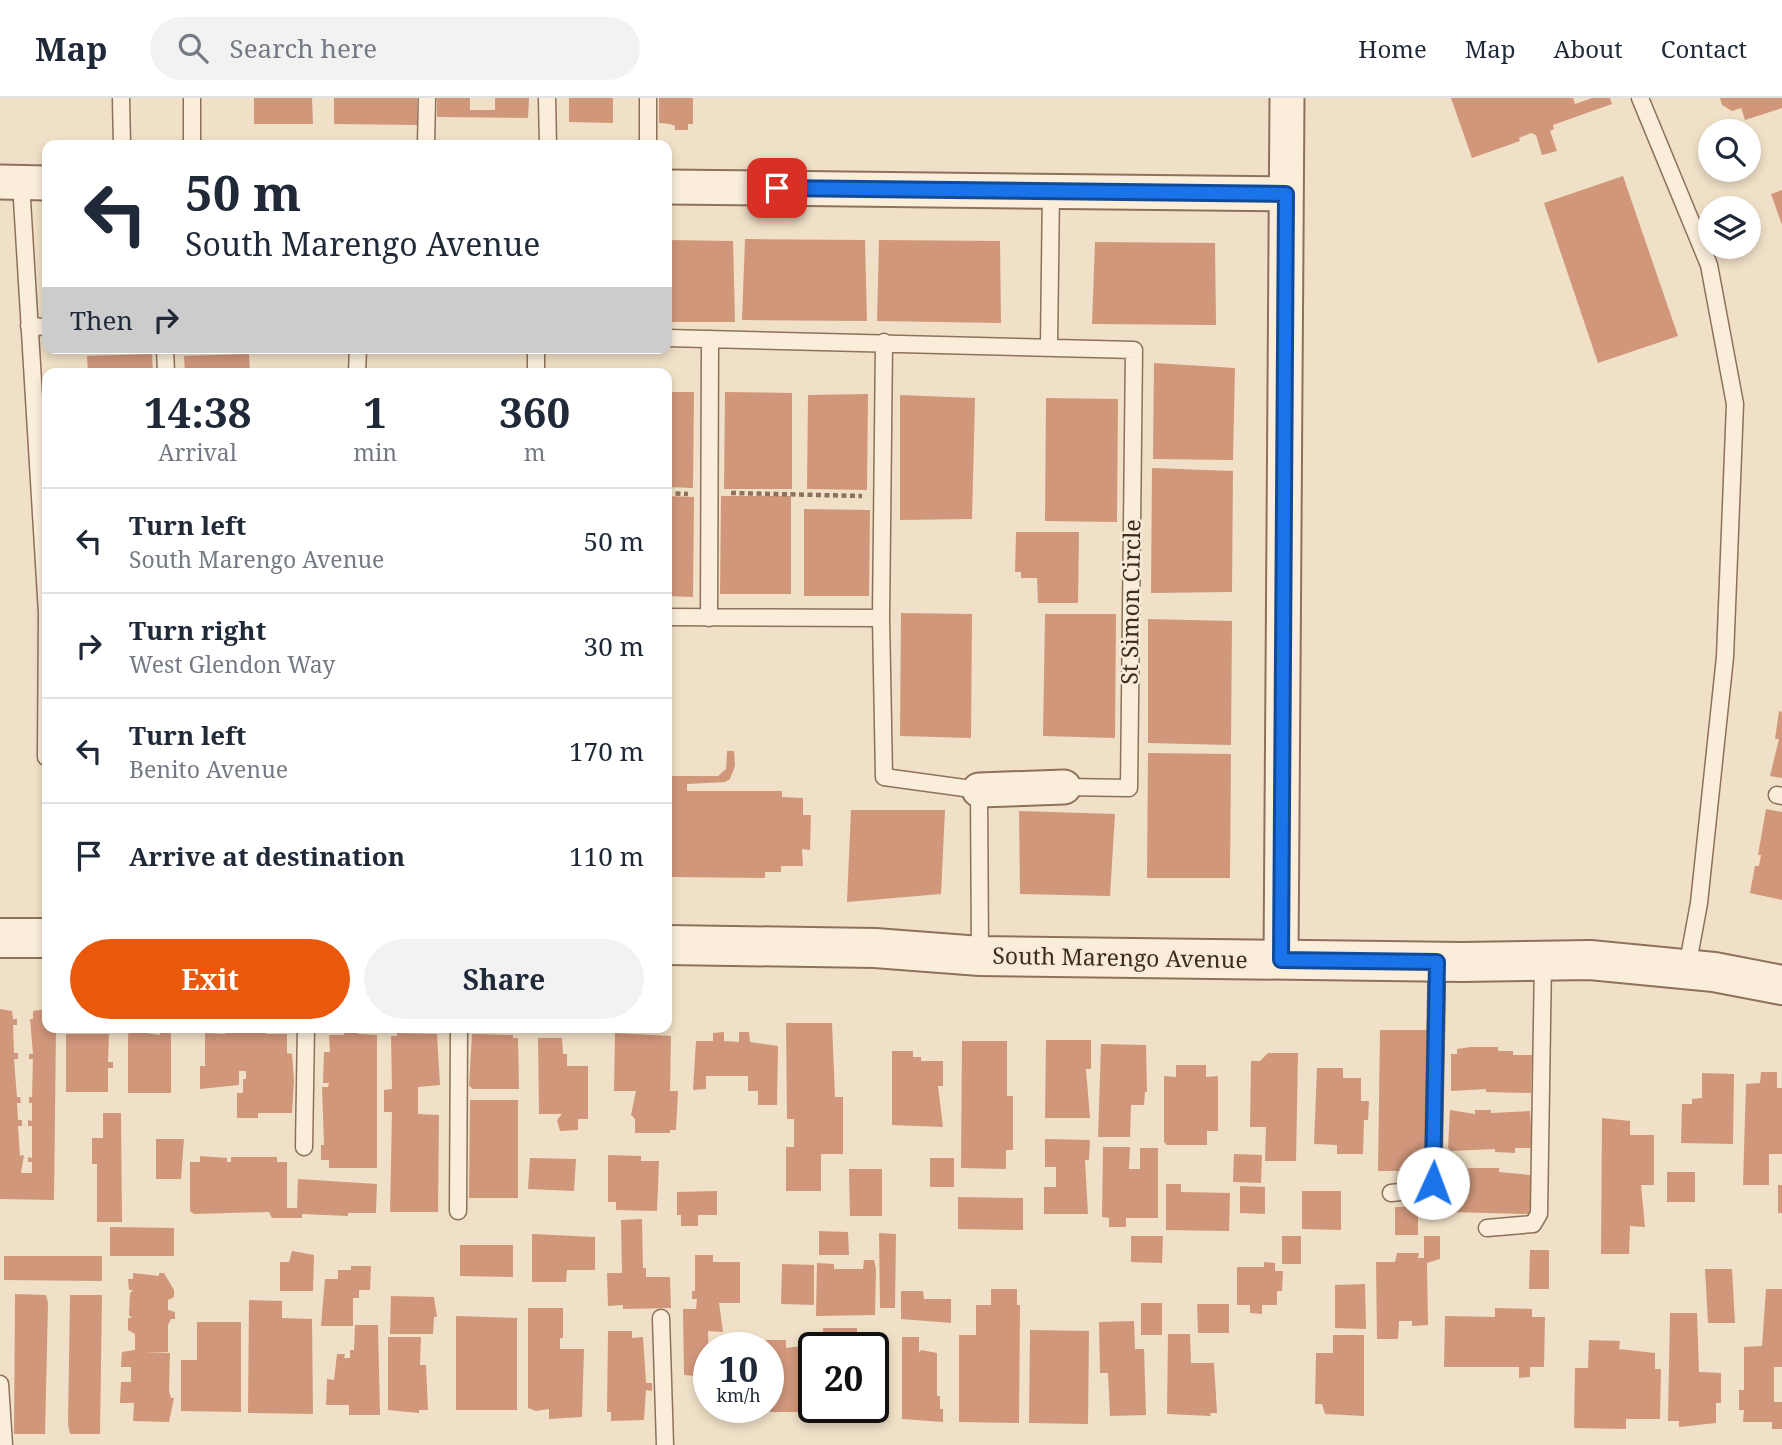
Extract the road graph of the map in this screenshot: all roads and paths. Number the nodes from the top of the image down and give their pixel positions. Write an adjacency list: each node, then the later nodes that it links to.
1 (121, 98): 8 (lane)
2 (192, 98): 9 (lane)
3 (427, 98): 10 (lane)
4 (547, 98): 11 (lane)
5 (649, 98): 12 (lane)
6 (1287, 98): 16 (street)
7 (1640, 98): 40 (lane)
8 (122, 140)
9 (192, 140)
10 (426, 140)
11 (548, 140)
12 (648, 140)
13 (23, 183): 17 (lane)
14 (672, 187): 15 (street)
15 (1051, 190): 16 (street); 22 (lane)
16 (1286, 194): 37 (street)
17 (29, 326): 18 (lane); 27 (lane)
18 (42, 327)
19 (672, 338): 20 (lane, St Simon Circle)
20 (710, 339): 21 (lane, St Simon Circle); 29 (lane)
21 (884, 342): 22 (lane, St Simon Circle); 30 (lane)
22 (1049, 345): 31 (lane, St Simon Circle)
23 (672, 493): 25 (path)
24 (729, 493): 26 (path)
25 (696, 494)
26 (870, 496)
27 (42, 533)
28 (672, 617): 29 (lane)
29 (709, 618): 30 (lane)
30 (881, 618): 32 (lane, St Simon Circle)
31 (1064, 787): 32 (street, St Simon Circle)
32 (979, 790): 36 (lane)
33 (0, 937): 34 (street)
34 (42, 938)
35 (672, 945): 36 (street, South Marengo Avenue)
36 (980, 956): 37 (street, South Marengo Avenue)
37 (1281, 960): 39 (street, South Marengo Avenue)
38 (1543, 960): 39 (street, South Marengo Avenue); 40 (street, South Marengo Avenue); 47 (lane)
39 (1437, 962): 45 (lane)
40 (1687, 968): 41 (street, South Marengo Avenue)
41 (1782, 985)
42 (306, 1033): 44 (lane)
43 (459, 1033): 46 (lane)
44 (304, 1147)
45 (1391, 1194)
46 (458, 1211)
47 (1487, 1228)
48 (661, 1318): 51 (lane)
49 (0, 1384): 50 (lane)
50 (4, 1445)
51 (665, 1445)

